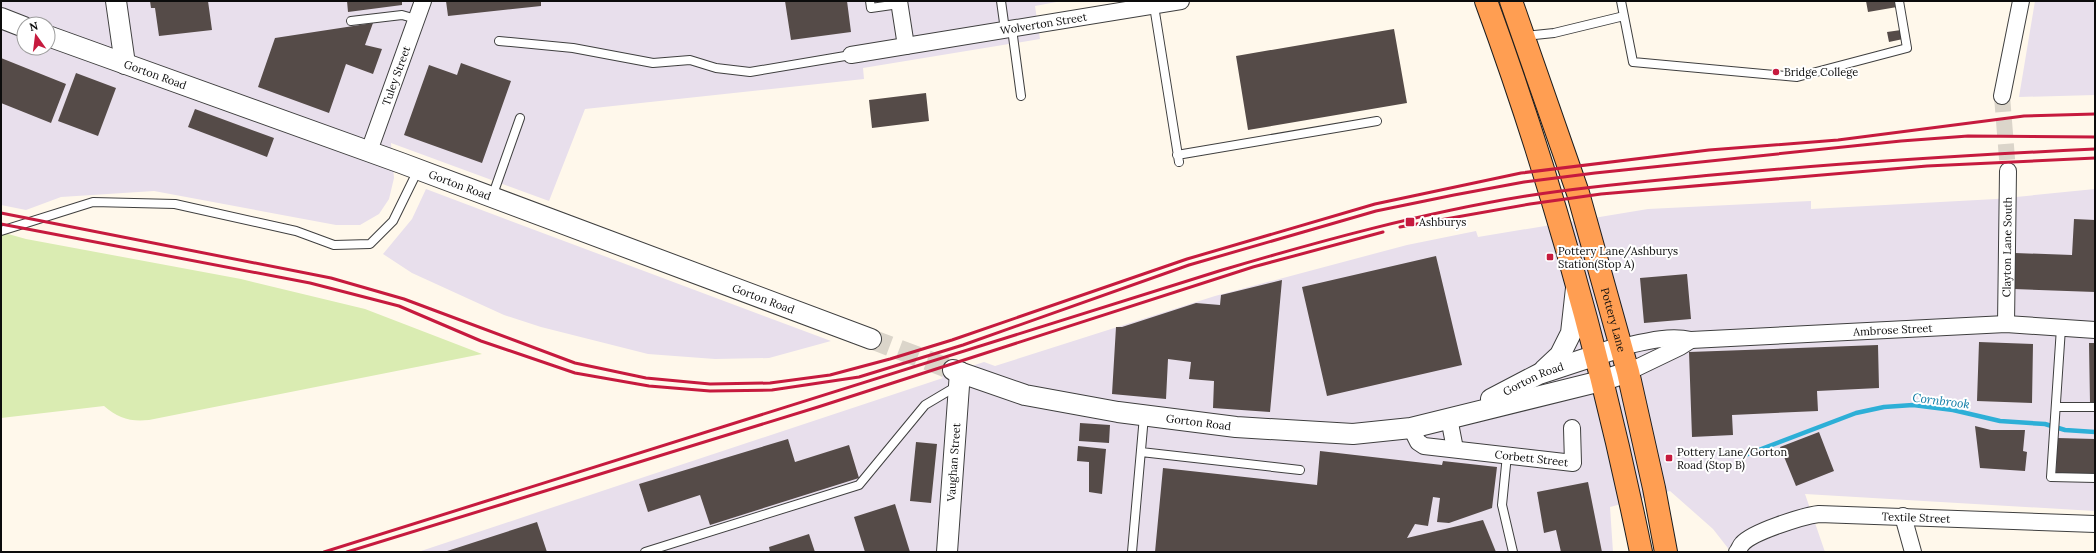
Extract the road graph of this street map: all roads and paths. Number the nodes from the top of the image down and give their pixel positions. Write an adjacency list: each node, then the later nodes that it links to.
1 (116, 1): 24 (street)
2 (423, 1): 15 (street, Tuley Street)
3 (870, 1): 10 (lane)
4 (1001, 1): 18 (lane)
5 (1182, 1): 11 (street, Wolverton Street)
6 (1511, 1): 19 (highway, Pottery Lane)
7 (1621, 1): 13 (lane)
8 (1899, 1): 13 (lane)
9 (2021, 1): 26 (street)
10 (899, 2): 22 (street)
11 (1154, 6): 18 (street, Wolverton Street); 28 (lane)
12 (1488, 6): 34 (highway)
13 (1624, 16): 19 (lane)
14 (1, 18): 17 (street)
15 (416, 19): 16 (lane); 29 (street, Tuley Street)
16 (350, 21)
17 (16, 24)
18 (1009, 29): 22 (street, Wolverton Street); 25 (lane)
19 (1523, 37): 40 (highway, Pottery Lane)
20 (56, 39): 24 (street, Gorton Road)
21 (499, 41): 23 (lane)
22 (906, 46): 23 (street, Wolverton Street)
23 (851, 55)
24 (125, 64): 29 (street, Gorton Road)
25 (1020, 96)
26 (2002, 96)
27 (520, 118): 32 (lane)
28 (1377, 121)
29 (369, 151): 30 (street, Gorton Road)
30 (418, 170): 32 (street, Gorton Road); 33 (lane)
31 (2008, 171): 35 (street, Clayton Lane South)
32 (492, 197): 38 (street, Gorton Road)
33 (1, 232)
34 (1576, 288): 41 (highway); 43 (street)
35 (2006, 324): 36 (street, Ambrose Street); 39 (street, Ambrose Street)
36 (2061, 328): 37 (street, Ambrose Street); 47 (lane)
37 (2095, 330)
38 (871, 339)
39 (1691, 340): 40 (street, Ambrose Street); 42 (street, Ambrose Street)
40 (1621, 347): 41 (street, Gorton Road); 42 (highway, Pottery Lane)
41 (1594, 355): 43 (street, Gorton Road); 45 (highway)
42 (1628, 372): 45 (street, Gorton Road); 65 (highway, Pottery Lane)
43 (1539, 374): 49 (street, Gorton Road)
44 (957, 376): 48 (street, Gorton Road); 60 (lane); 61 (street, Vaughan Street)
45 (1601, 381): 49 (street, Gorton Road); 64 (highway)
46 (2095, 406): 47 (lane)
47 (2056, 407): 56 (lane)
48 (1144, 415): 50 (street, Gorton Road); 53 (lane)
49 (1449, 418): 50 (street, Gorton Road); 52 (street)
50 (1411, 428): 52 (street, Corbett Street)
51 (1572, 428): 54 (street, Corbett Street)
52 (1455, 449): 54 (street, Corbett Street)
53 (1141, 452): 55 (lane); 62 (lane)
54 (1507, 455): 63 (lane)
55 (1300, 470)
56 (2095, 478)
57 (1903, 516): 58 (street, Textile Street); 59 (street, Textile Street); 66 (street)
58 (2095, 524)
59 (1740, 548)
60 (645, 552)
61 (947, 552)
62 (1132, 552)
63 (1513, 552)
64 (1641, 552)
65 (1666, 552)
66 (1912, 552)

